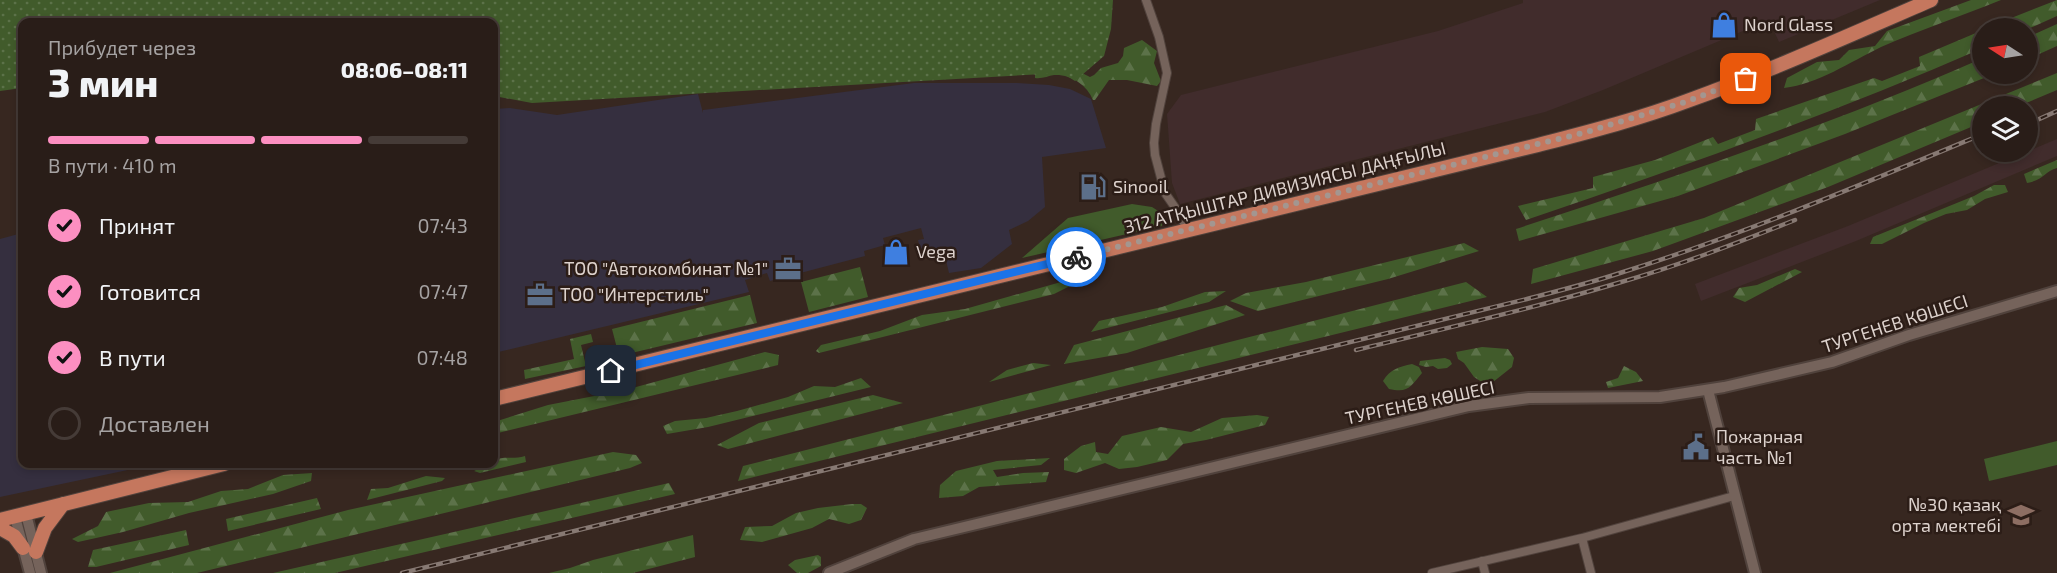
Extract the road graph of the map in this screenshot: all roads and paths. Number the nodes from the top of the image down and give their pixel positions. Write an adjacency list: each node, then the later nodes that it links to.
1 (1146, 0): 3 (street)
2 (1931, 0): 3 (highway, 312 АТҚЫШТАР ДИВИЗИЯСЫ ДАҢҒЫЛЫ)
3 (1187, 230): 6 (highway, 312 АТҚЫШТАР ДИВИЗИЯСЫ ДАҢҒЫЛЫ)
4 (2057, 291): 5 (main road, ТУРГЕНЕВ КӨШЕСІ)
5 (1708, 390): 8 (main road); 18 (main road, ТУРГЕНЕВ КӨШЕСІ)
6 (498, 398)
7 (208, 468): 9 (highway)
8 (1734, 496): 13 (street); 22 (main road)
9 (63, 504): 10 (highway); 14 (highway)
10 (21, 515): 11 (highway); 14 (main road)
11 (0, 520)
12 (0, 528): 14 (highway)
13 (1582, 538): 15 (street); 21 (street)
14 (30, 550): 16 (main road); 17 (main road)
15 (1482, 561): 19 (street); 20 (street)
16 (30, 573)
17 (41, 573)
18 (829, 573)
19 (1432, 573)
20 (1485, 573)
21 (1591, 573)
22 (1755, 573)

